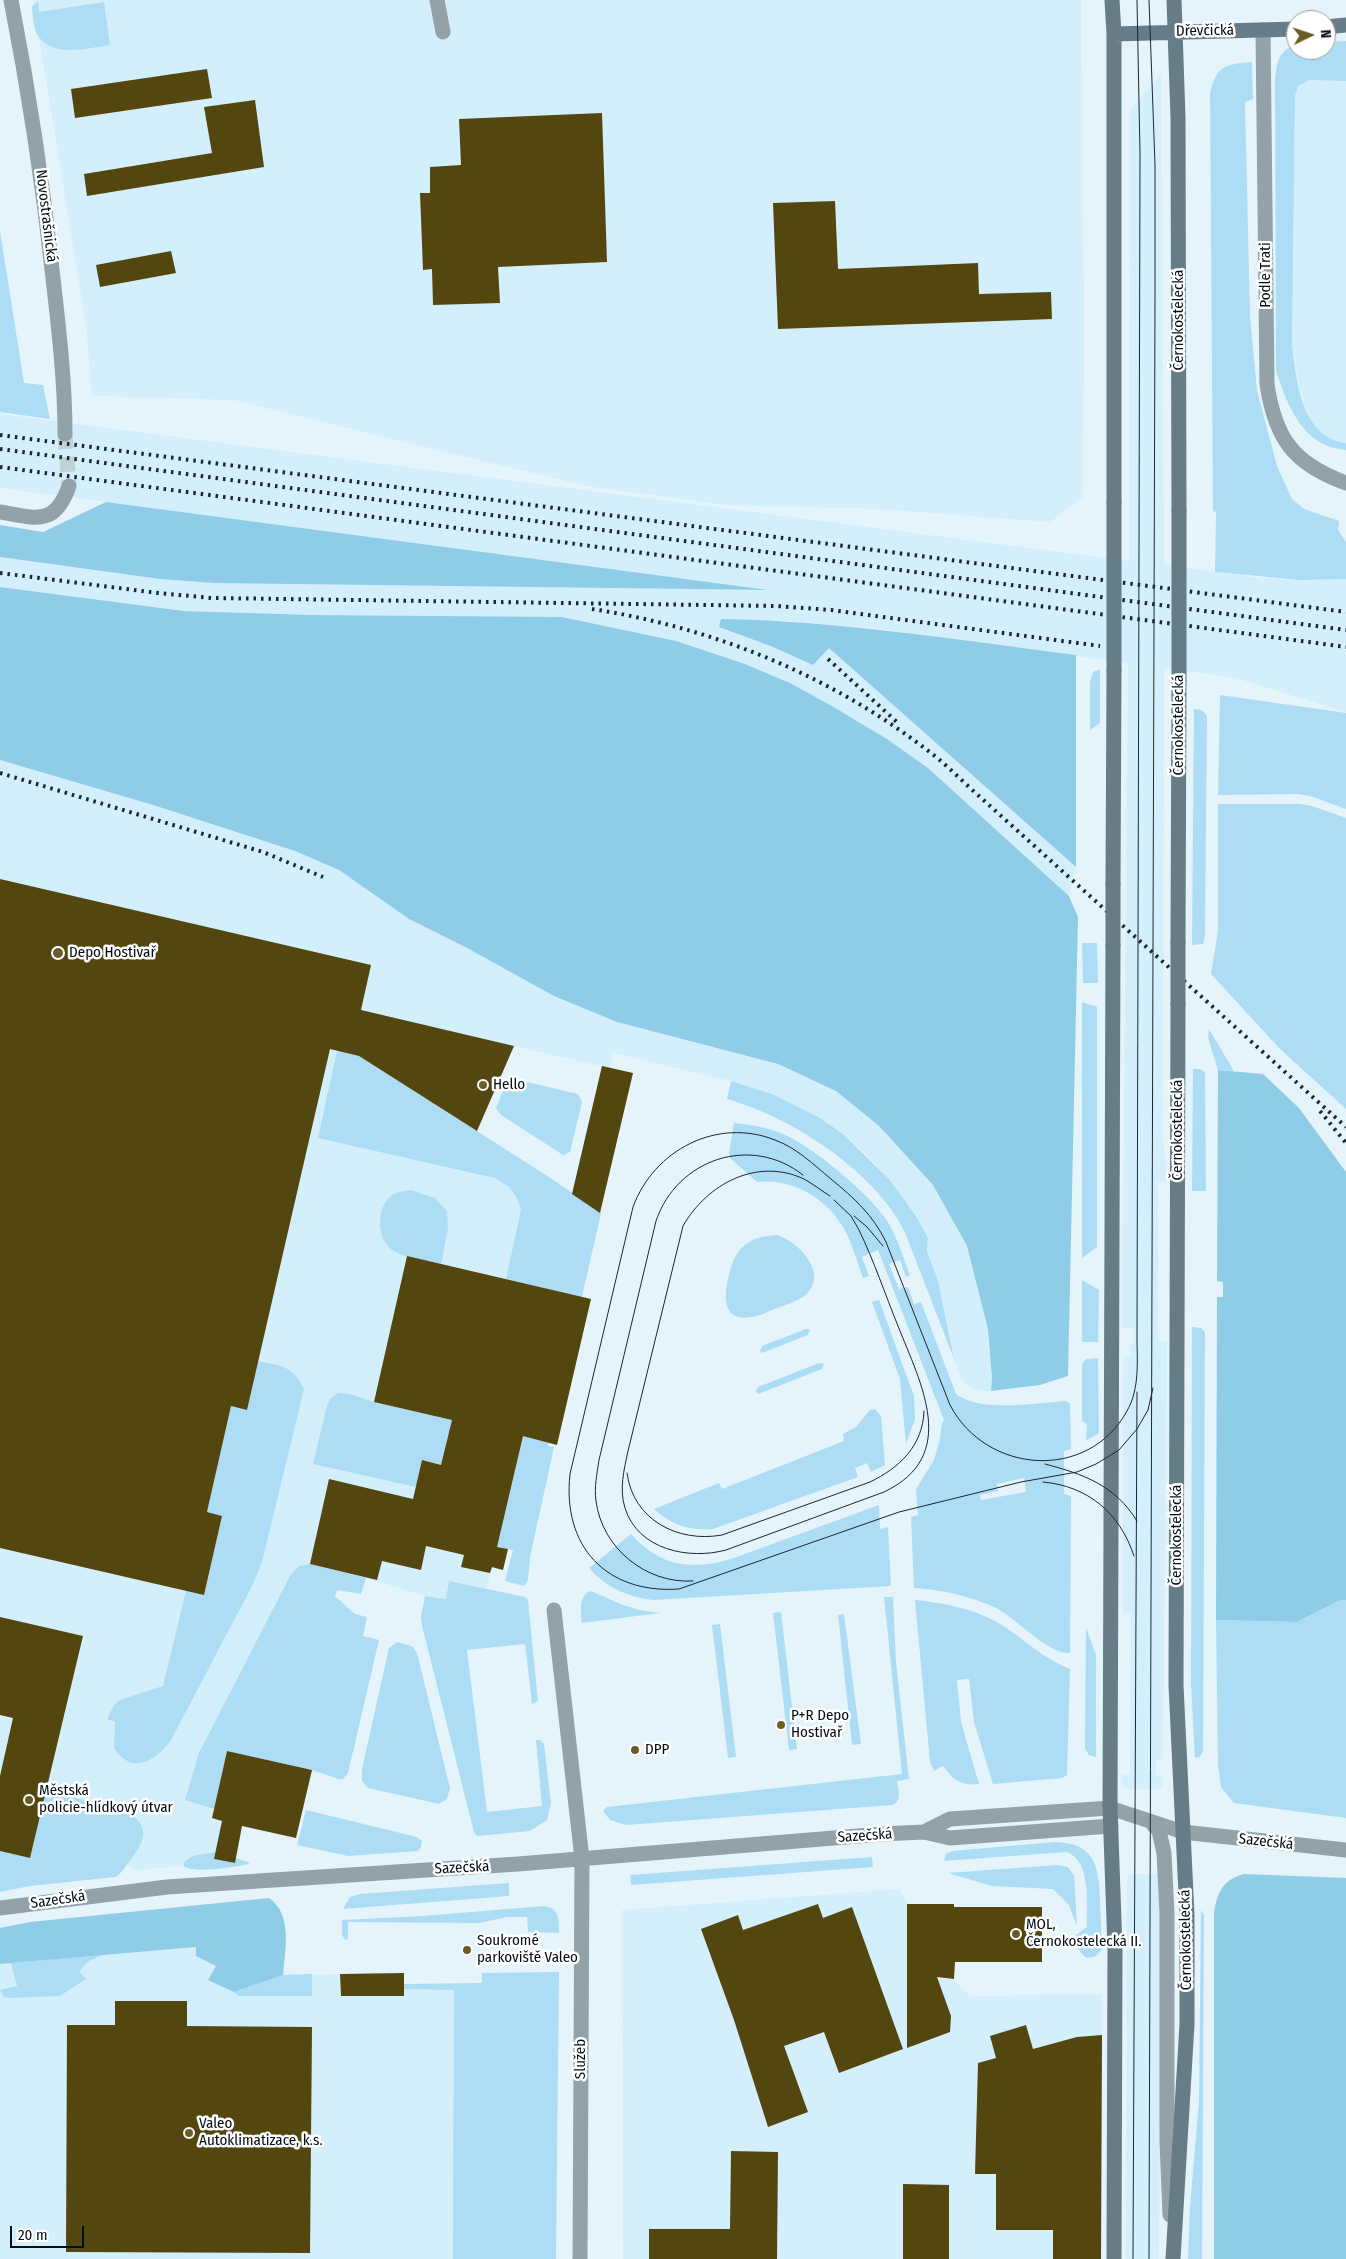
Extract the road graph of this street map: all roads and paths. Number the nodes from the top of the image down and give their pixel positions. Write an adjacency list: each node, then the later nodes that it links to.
1 (11, 0): 10 (street, Novostrašnická)
2 (437, 0): 8 (street)
3 (1112, 0): 9 (main road)
4 (1174, 0): 7 (main road, Černokostelecká)
5 (1286, 29): 6 (main road, Dřevčická)
6 (1263, 30): 7 (main road, Dřevčická); 11 (street, Podle Trati)
7 (1175, 31): 9 (main road, Dřevčická); 19 (main road, Černokostelecká, bridge)
8 (443, 32)
9 (1114, 34): 15 (main road, bridge)
10 (65, 434)
11 (1346, 483)
12 (70, 486): 13 (street)
13 (0, 512)
14 (554, 1610): 21 (street, Služeb)
15 (1110, 1808): 16 (street, Sazečská); 17 (main road); 18 (street, Sazečská)
16 (1143, 1819): 17 (street, Sazečská); 19 (street, Sazečská); 25 (street)
17 (1111, 1826): 18 (street, Sazečská); 24 (main road)
18 (924, 1832): 21 (street, Sazečská)
19 (1183, 1832): 20 (street, Sazečská); 25 (main road, Černokostelecká)
20 (1346, 1850)
21 (582, 1859): 22 (street, Sazečská); 23 (street, Služeb)
22 (0, 1908)
23 (580, 2259)
24 (1114, 2259)
25 (1173, 2259)

